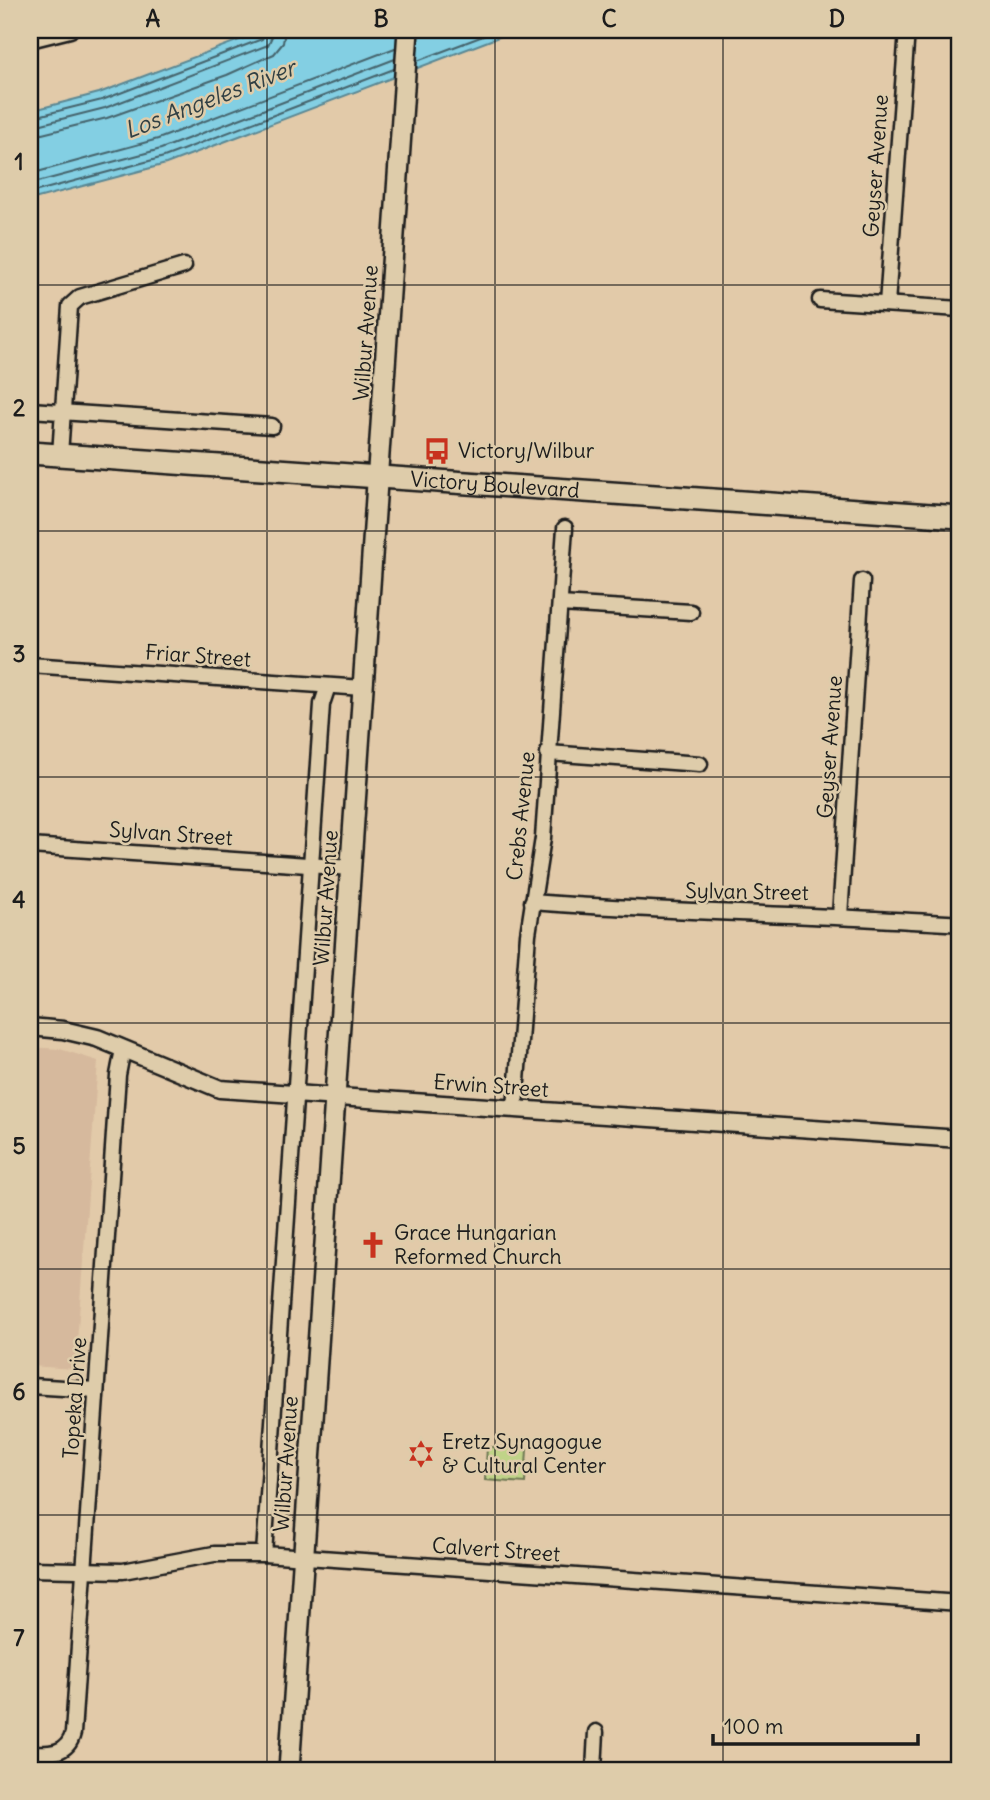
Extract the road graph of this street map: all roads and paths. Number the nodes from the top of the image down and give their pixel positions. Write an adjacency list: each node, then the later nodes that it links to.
1 (70, 30): 4 (street)
2 (408, 30): 14 (main road, Wilbur Avenue)
3 (907, 30): 7 (street, Geyser Avenue)
4 (38, 36)
5 (184, 266): 10 (street)
6 (820, 300): 7 (street)
7 (887, 304): 8 (street)
8 (960, 309)
9 (30, 410): 10 (street)
10 (62, 412): 11 (street); 13 (street)
11 (272, 426)
12 (30, 453): 13 (main road, Victory Boulevard)
13 (60, 455): 14 (main road, Victory Boulevard)
14 (379, 476): 15 (main road, Victory Boulevard); 22 (main road, Wilbur Avenue)
15 (960, 517)
16 (565, 528): 18 (street, Crebs Avenue)
17 (862, 580): 29 (street, Geyser Avenue)
18 (560, 604): 19 (street); 23 (street, Crebs Avenue)
19 (691, 612)
20 (30, 665): 21 (street, Friar Street)
21 (328, 686): 22 (street, Friar Street); 26 (street, Wilbur Avenue)
22 (363, 688): 27 (main road, Wilbur Avenue)
23 (548, 753): 24 (street); 28 (street, Crebs Avenue)
24 (700, 764)
25 (30, 846): 26 (street, Sylvan Street)
26 (311, 865): 27 (street, Sylvan Street); 33 (street, Wilbur Avenue)
27 (351, 868): 34 (main road, Wilbur Avenue)
28 (532, 902): 29 (street, Sylvan Street); 35 (street, Crebs Avenue)
29 (840, 916): 30 (street, Sylvan Street)
30 (960, 924)
31 (30, 1027): 32 (street, Erwin Street)
32 (123, 1049): 33 (street, Erwin Street); 38 (street, Topeka Drive)
33 (296, 1094): 34 (street, Erwin Street); 39 (street, Wilbur Avenue)
34 (335, 1097): 35 (street, Erwin Street); 40 (main road, Wilbur Avenue)
35 (515, 1108): 36 (street, Erwin Street)
36 (960, 1139)
37 (30, 1386): 38 (street)
38 (96, 1390): 42 (street, Topeka Drive)
39 (264, 1554): 40 (street, Calvert Street); 42 (street, Calvert Street)
40 (303, 1557): 43 (street, Calvert Street); 46 (main road, Wilbur Avenue)
41 (30, 1569): 42 (street, Calvert Street)
42 (84, 1573): 45 (street, Topeka Drive)
43 (960, 1603)
44 (596, 1732): 47 (street)
45 (30, 1753)
46 (289, 1770)
47 (594, 1770)

